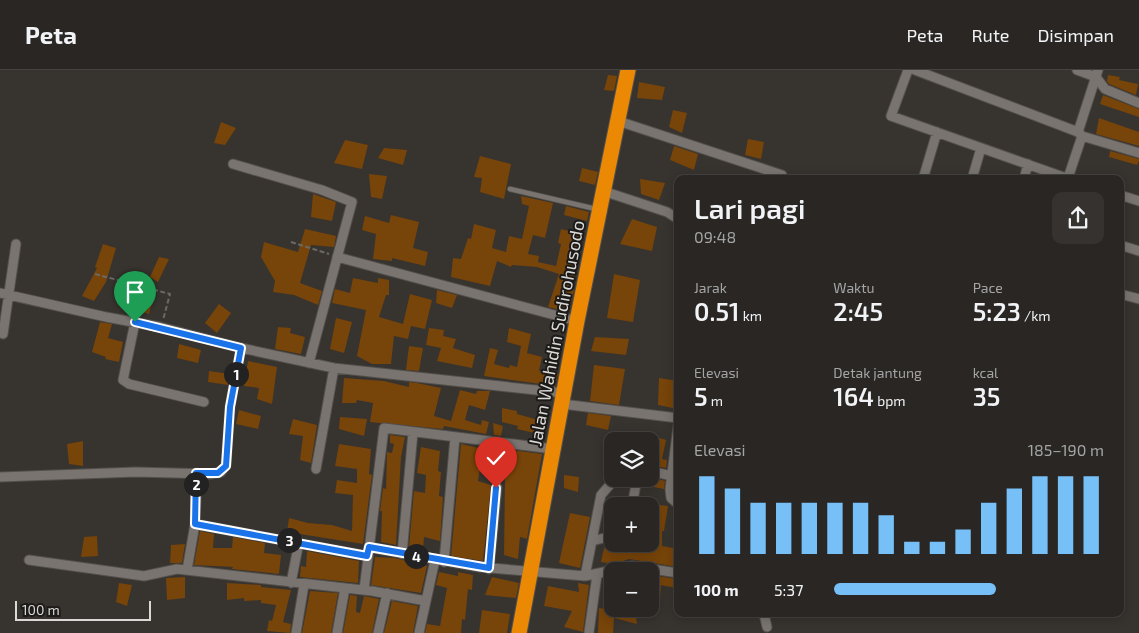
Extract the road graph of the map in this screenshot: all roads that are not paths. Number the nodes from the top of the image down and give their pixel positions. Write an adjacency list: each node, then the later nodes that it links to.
1 (628, 70): 7 (highway, Jalan Wahidin Sudirohusodo)
2 (908, 70): 8 (street)
3 (915, 70): 9 (street)
4 (1077, 70): 5 (street)
5 (1097, 73): 6 (street); 9 (street)
6 (1139, 103)
7 (618, 121): 14 (street); 21 (highway, Jalan Wahidin Sudirohusodo)
8 (937, 132): 10 (street); 15 (street)
9 (1080, 134): 11 (street); 19 (street)
10 (982, 148): 13 (street); 16 (street)
11 (1139, 153)
12 (234, 164): 29 (street)
13 (1028, 164): 17 (street); 18 (street)
14 (782, 175)
15 (924, 175)
16 (973, 175)
17 (1025, 175)
18 (1058, 175)
19 (1070, 175)
20 (510, 189): 24 (lane)
21 (603, 191): 24 (highway, Jalan Wahidin Sudirohusodo); 25 (street)
22 (1124, 196): 23 (street)
23 (1139, 201)
24 (599, 209): 34 (highway, Jalan Wahidin Sudirohusodo)
25 (674, 216)
26 (16, 244): 31 (street)
27 (1124, 246): 28 (street)
28 (1139, 251)
29 (337, 256): 34 (street); 38 (street)
30 (0, 292): 31 (street)
31 (10, 294): 35 (street); 36 (street)
32 (1124, 295): 33 (street)
33 (1139, 299)
34 (577, 321): 40 (highway, Jalan Wahidin Sudirohusodo)
35 (135, 322): 37 (street); 41 (street)
36 (3, 334)
37 (241, 348): 38 (street); 48 (street)
38 (309, 363): 39 (street)
39 (334, 368): 40 (street); 47 (street)
40 (563, 399): 42 (street); 45 (highway, Jalan Wahidin Sudirohusodo)
41 (204, 402)
42 (674, 417)
43 (413, 432): 44 (street); 59 (street); 60 (street)
44 (455, 437): 45 (street); 63 (street)
45 (553, 449): 67 (highway, Jalan Wahidin Sudirohusodo)
46 (674, 459): 50 (street)
47 (316, 469)
48 (196, 473): 51 (street); 55 (street)
49 (659, 473): 50 (street)
50 (672, 476): 54 (street)
51 (0, 477)
52 (608, 487): 57 (street)
53 (496, 488): 64 (street)
54 (674, 500)
55 (195, 524): 58 (street); 65 (street)
56 (604, 538): 57 (street)
57 (592, 541): 71 (street)
58 (299, 542): 59 (street); 72 (street)
59 (368, 551): 60 (street); 75 (street)
60 (402, 554): 62 (street)
61 (29, 560): 65 (street)
62 (435, 560): 63 (street); 77 (street)
63 (444, 562): 64 (street)
64 (489, 568): 67 (street)
65 (187, 570): 72 (street)
66 (659, 571): 69 (street)
67 (531, 572): 71 (street); 85 (highway, Jalan Wahidin Sudirohusodo)
68 (604, 573): 70 (street)
69 (674, 573)
70 (597, 575): 71 (street); 80 (street)
71 (585, 576)
72 (291, 583): 73 (street)
73 (304, 585): 74 (street); 81 (street)
74 (345, 588): 75 (street); 82 (street)
75 (364, 590): 76 (street)
76 (387, 593): 77 (street); 83 (street)
77 (426, 601): 84 (street)
78 (765, 617): 79 (street)
79 (767, 627)
80 (589, 632)
81 (296, 633)
82 (337, 633)
83 (378, 633)
84 (418, 633)
85 (519, 633)

